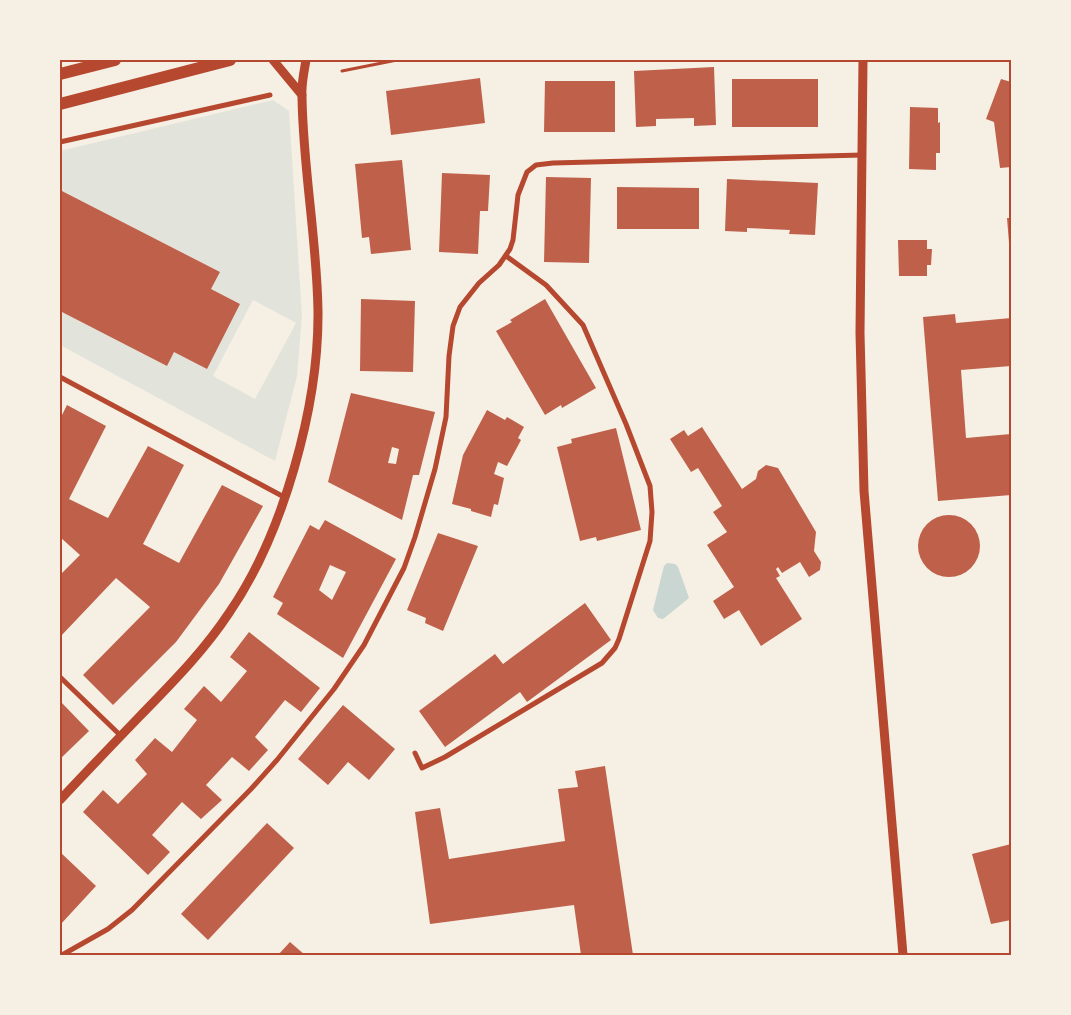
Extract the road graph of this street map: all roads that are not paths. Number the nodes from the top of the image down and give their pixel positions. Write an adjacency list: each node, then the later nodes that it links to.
1 (115, 60): 6 (main road)
2 (230, 60): 9 (main road)
3 (273, 60): 8 (street)
4 (306, 60): 8 (street)
5 (863, 60): 11 (street)
6 (60, 74)
7 (270, 95): 10 (street)
8 (302, 95): 14 (street)
9 (60, 104)
10 (60, 142)
11 (863, 156): 12 (street); 20 (street)
12 (506, 256): 17 (street); 19 (street)
13 (60, 377): 14 (street)
14 (284, 497): 16 (street)
15 (60, 677): 16 (street)
16 (120, 736): 18 (street)
17 (415, 753)
18 (60, 800)
19 (62, 955)
20 (903, 955)

